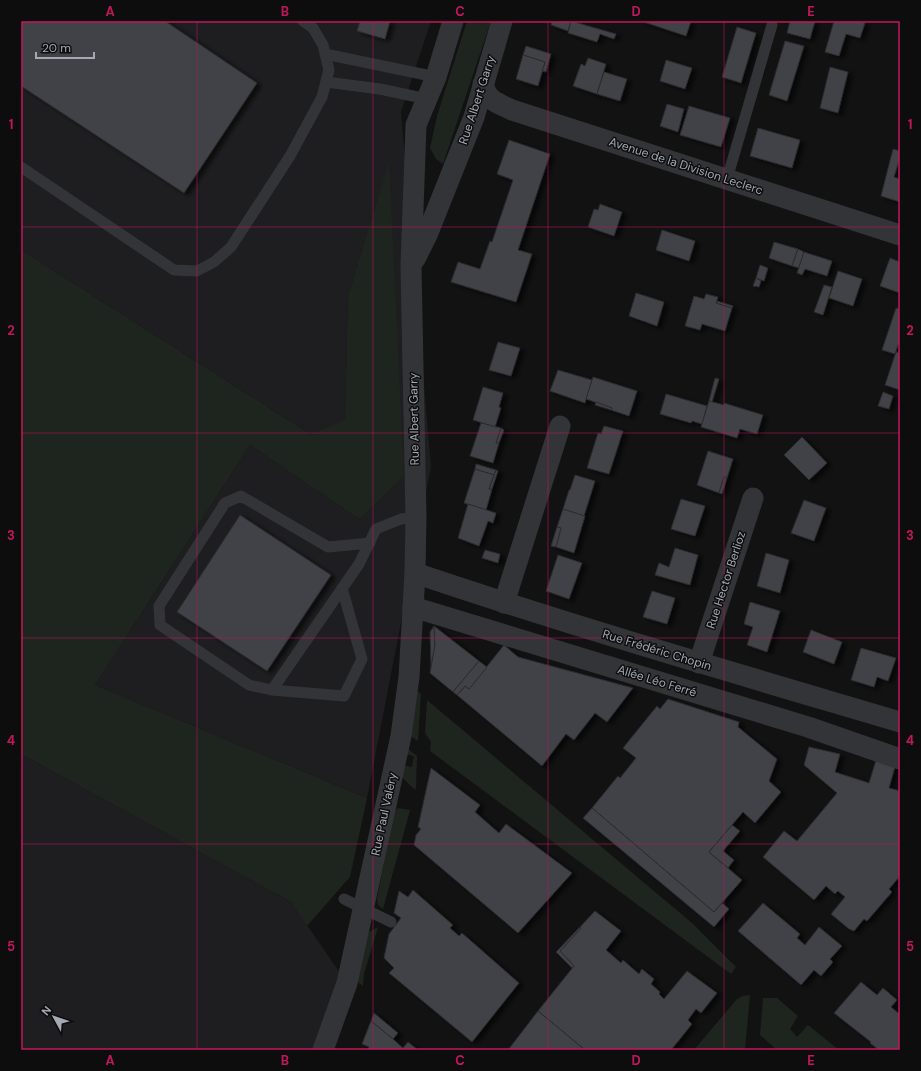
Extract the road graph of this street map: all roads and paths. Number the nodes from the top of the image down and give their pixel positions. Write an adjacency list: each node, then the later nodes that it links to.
1 (303, 21): 5 (lane)
2 (452, 21): 6 (street, Rue Albert Garry)
3 (502, 21): 8 (street, Rue Albert Garry)
4 (772, 25): 11 (lane)
5 (325, 54): 6 (lane); 7 (lane)
6 (436, 77): 9 (street, Rue Albert Garry)
7 (326, 82): 9 (lane); 10 (lane)
8 (483, 84): 11 (street, Avenue de la Division Leclerc); 13 (street, Rue Albert Garry)
9 (427, 99): 13 (street, Rue Albert Garry)
10 (21, 167)
11 (727, 179): 12 (street, Avenue de la Division Leclerc)
12 (900, 235)
13 (412, 266): 16 (street, Rue Albert Garry)
14 (560, 426): 20 (street)
15 (753, 498): 22 (street, Rue Hector Berlioz)
16 (416, 518): 17 (lane); 18 (street, Rue Albert Garry)
17 (370, 543): 19 (lane); 23 (lane)
18 (415, 573): 20 (street, Rue Frédéric Chopin); 21 (street, Rue Paul Valéry)
19 (342, 588): 23 (lane); 23 (lane)
20 (504, 603): 22 (street, Rue Frédéric Chopin)
21 (413, 606): 25 (street, Allée Léo Ferré); 27 (street, Rue Paul Valéry)
22 (699, 663): 24 (street, Rue Frédéric Chopin)
23 (272, 690)
24 (900, 722)
25 (900, 759)
26 (344, 899): 27 (lane)
27 (364, 908): 28 (lane); 29 (street, Rue Paul Valéry)
28 (391, 922)
29 (323, 1050)

